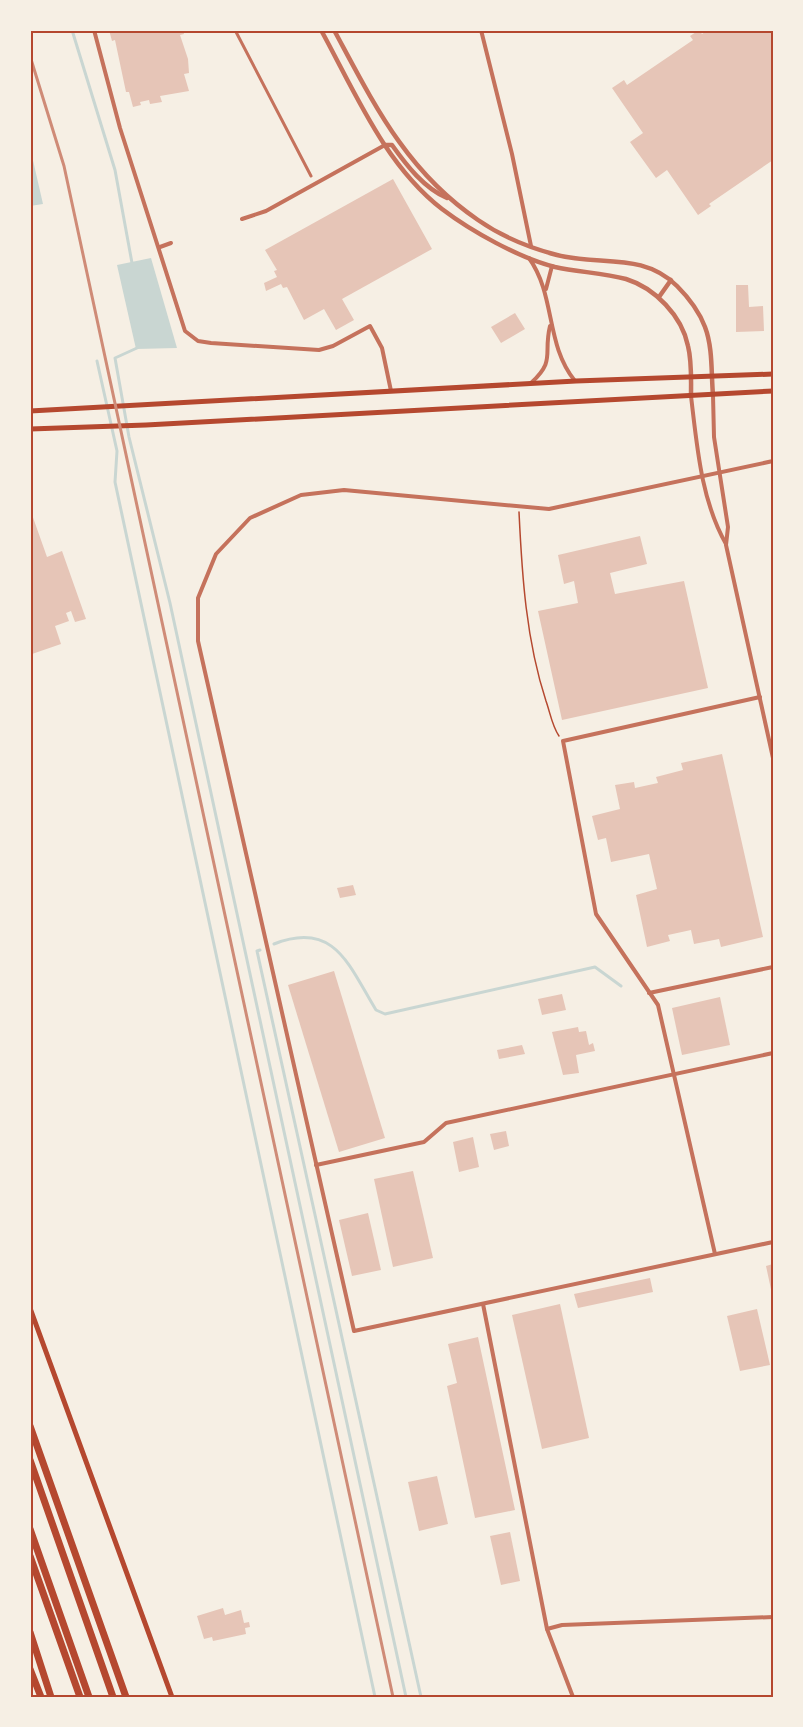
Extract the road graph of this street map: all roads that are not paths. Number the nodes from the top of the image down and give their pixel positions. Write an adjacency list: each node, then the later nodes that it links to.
1 (94, 30): 14 (street)
2 (235, 30): 7 (street)
3 (321, 30): 6 (street)
4 (333, 30): 8 (street)
5 (481, 30): 13 (street)
6 (385, 145): 8 (street); 9 (street); 11 (street)
7 (311, 176)
8 (453, 201): 10 (street)
9 (242, 219)
10 (488, 227): 11 (street); 13 (street)
11 (482, 236): 15 (street)
12 (171, 243): 14 (street)
13 (531, 246): 16 (street)
14 (160, 247): 28 (street)
15 (527, 255): 17 (street); 19 (street)
16 (556, 255): 17 (street); 18 (street)
17 (552, 266): 19 (street); 20 (street)
18 (671, 280): 20 (street); 23 (street)
19 (545, 292): 21 (street)
20 (659, 297): 24 (street)
21 (550, 325): 25 (street); 26 (street)
22 (773, 374): 23 (main road)
23 (711, 375): 24 (main road); 29 (street)
24 (691, 376): 25 (main road); 30 (street)
25 (576, 381): 26 (main road)
26 (530, 384): 28 (main road)
27 (773, 391): 29 (main road)
28 (391, 392): 31 (main road)
29 (713, 395): 30 (main road); 34 (street)
30 (691, 396): 32 (main road); 35 (street)
31 (30, 411)
32 (30, 429)
33 (773, 461): 34 (street)
34 (721, 473): 35 (street); 36 (street)
35 (703, 477): 36 (street); 43 (street)
36 (726, 545): 37 (street)
37 (760, 697): 38 (street); 40 (street)
38 (773, 758)
39 (773, 967): 40 (street)
40 (649, 993): 42 (street)
41 (773, 1053): 42 (street)
42 (673, 1074): 43 (street); 45 (street)
43 (316, 1165): 46 (street)
44 (773, 1242): 45 (street)
45 (715, 1254): 46 (street)
46 (483, 1304): 53 (street)
47 (31, 1311): 62 (main road)
48 (30, 1426): 61 (highway)
49 (30, 1460): 60 (highway)
50 (30, 1529): 59 (highway)
51 (30, 1556): 58 (highway)
52 (773, 1617): 53 (street)
53 (547, 1629): 63 (street)
54 (30, 1632): 57 (highway)
55 (30, 1669): 56 (highway)
56 (41, 1697)
57 (51, 1697)
58 (80, 1697)
59 (89, 1697)
60 (113, 1697)
61 (126, 1697)
62 (172, 1697)
63 (573, 1697)

